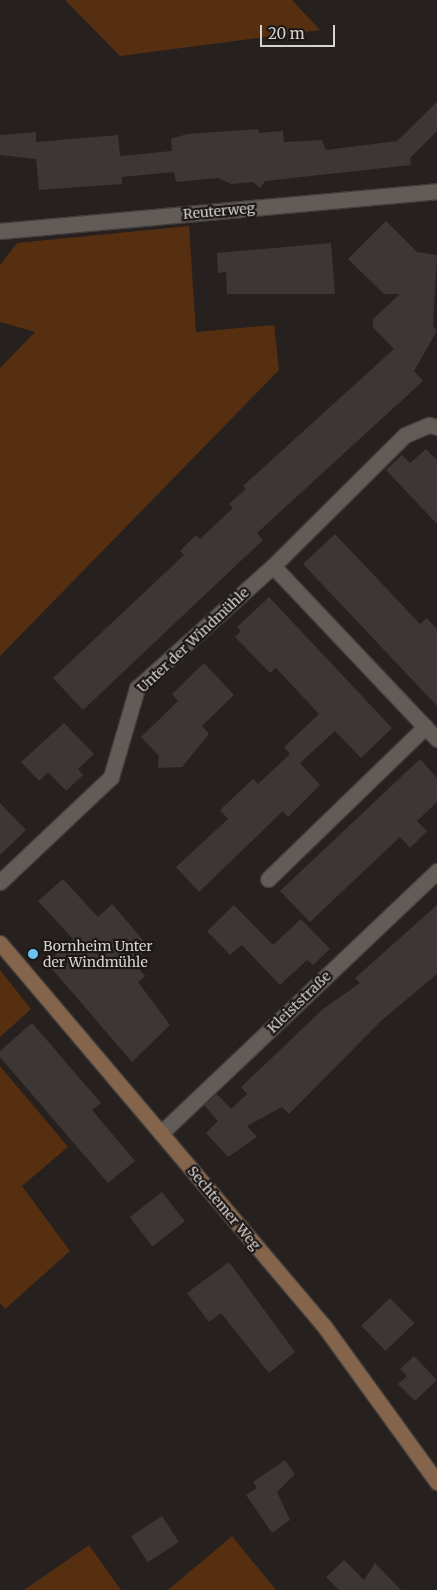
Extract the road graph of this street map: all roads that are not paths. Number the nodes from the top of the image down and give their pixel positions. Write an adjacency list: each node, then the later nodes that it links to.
1 (437, 191): 2 (street, Reuterweg)
2 (0, 231)
3 (437, 427): 4 (street, Unter der Windmühle)
4 (273, 566): 5 (street); 9 (street, Unter der Windmühle)
5 (425, 727): 6 (street); 8 (street)
6 (437, 739)
7 (437, 870): 11 (street, Kleiststraße)
8 (268, 879)
9 (0, 882)
10 (0, 943): 11 (street, Sechtemer Weg)
11 (161, 1133): 12 (street, Sechtemer Weg)
12 (437, 1482)

